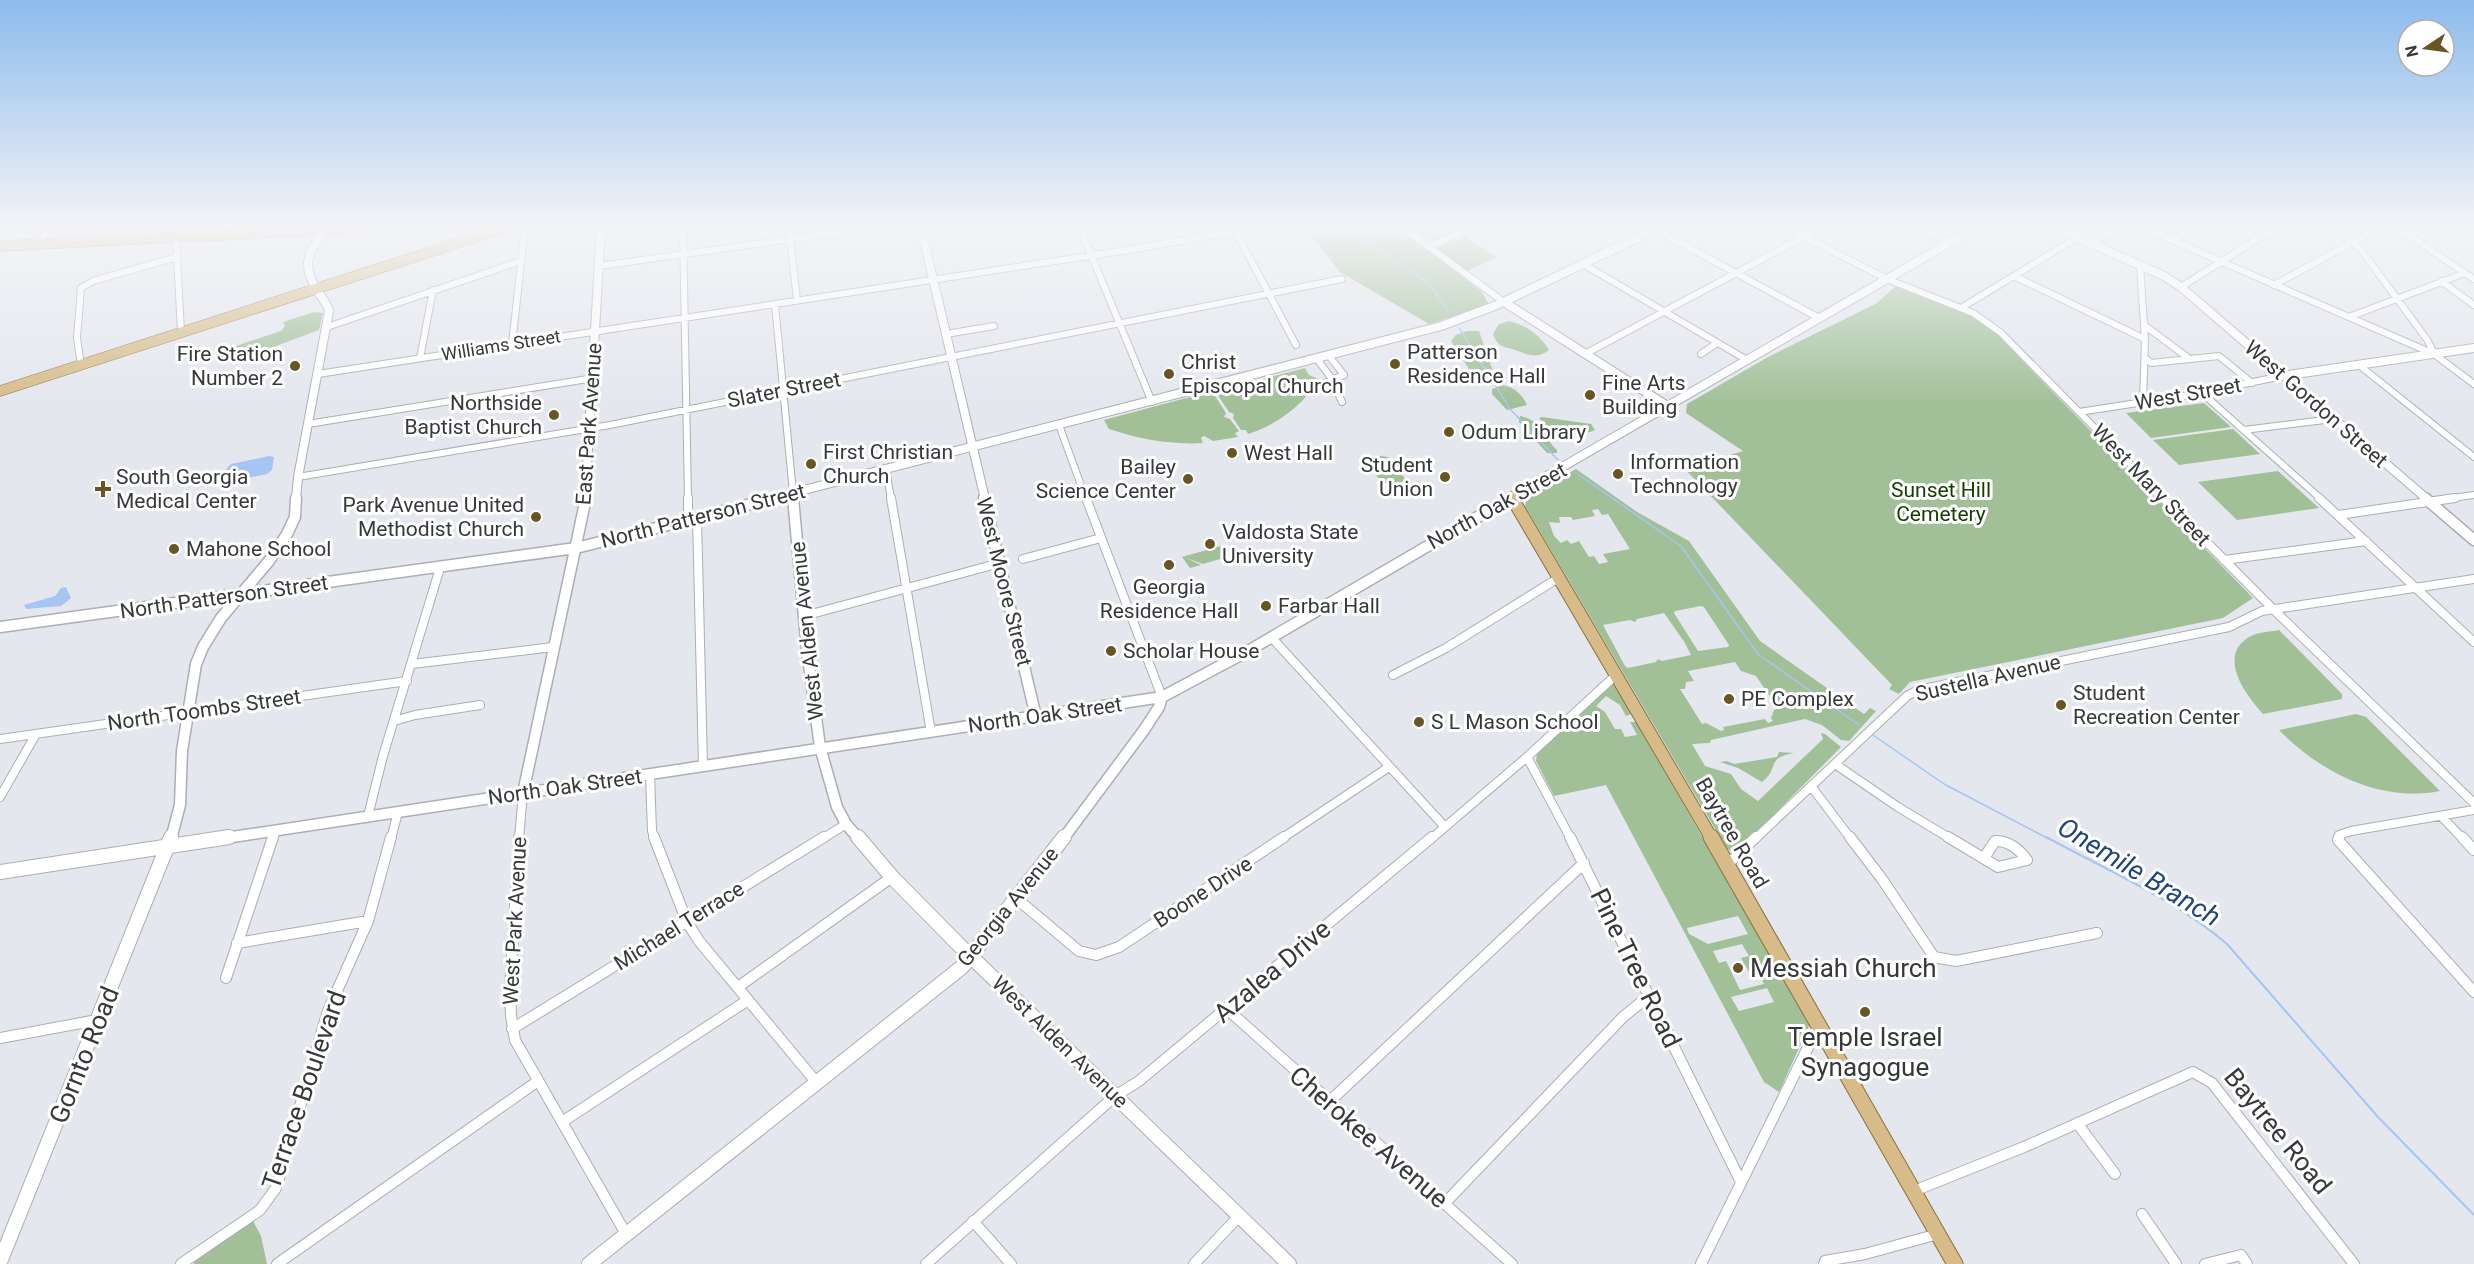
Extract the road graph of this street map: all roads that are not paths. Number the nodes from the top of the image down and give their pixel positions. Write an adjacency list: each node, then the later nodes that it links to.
1 (83, 287): 64 (street)
2 (179, 287): 47 (street)
3 (319, 287): 29 (main road)
4 (442, 287): 30 (street)
5 (518, 287): 51 (street)
6 (598, 287): 46 (street, East Park Avenue)
7 (684, 287): 40 (street)
8 (796, 287): 33 (street)
9 (881, 287): 33 (street, Williams Street)
10 (935, 287): 48 (street, West Moore Street)
11 (1105, 287): 42 (street)
12 (1266, 287): 31 (street)
13 (1300, 287): 31 (street, Slater Street)
14 (1483, 287): 34 (street)
15 (1535, 287): 34 (street, North Patterson Street)
16 (1622, 287): 38 (street)
17 (1709, 287): 38 (street)
18 (1763, 287): 41 (street)
19 (1873, 287): 41 (street, North Oak Street)
20 (1907, 287): 37 (street, West Mary Street)
21 (1996, 287): 37 (street)
22 (2037, 287): 49 (street)
23 (2141, 287): 43 (street)
24 (2181, 287): 67 (street, West Gordon Street)
25 (2279, 287): 39 (street)
26 (2388, 287): 32 (street)
27 (2425, 287): 32 (street)
28 (2449, 287): 36 (street)
29 (316, 288): 45 (street, Gornto Road); 47 (main road)
30 (433, 290): 45 (street); 60 (street)
31 (1269, 293): 42 (street, Slater Street); 52 (street)
32 (2396, 298): 39 (street); 56 (street)
33 (797, 300): 35 (street, Williams Street)
34 (1504, 302): 54 (street); 57 (street, North Patterson Street)
35 (775, 304): 40 (street, Williams Street); 74 (street)
36 (2474, 306)
37 (1961, 308): 81 (street, West Mary Street)
38 (1665, 312): 50 (street); 54 (street)
39 (2349, 317): 56 (street)
40 (685, 318): 46 (street, Williams Street); 80 (street)
41 (1819, 318): 63 (street, North Oak Street)
42 (1120, 323): 58 (street, Slater Street); 76 (street)
43 (2144, 325): 49 (street); 59 (street)
44 (994, 326): 48 (street)
45 (327, 327): 66 (street, Gornto Road)
46 (596, 331): 51 (street, Williams Street); 68 (street, East Park Avenue)
47 (181, 332): 64 (main road)
48 (946, 334): 58 (street, West Moore Street)
49 (2145, 339): 61 (street)
50 (1717, 343): 55 (street); 63 (street)
51 (512, 344): 60 (street, Williams Street)
52 (1296, 345)
53 (2474, 348): 56 (street, West Street)
54 (1585, 354): 79 (street)
55 (1701, 354)
56 (2434, 354): 65 (street, West Street); 71 (street)
57 (1329, 356): 62 (street, North Patterson Street); 69 (street)
58 (952, 357): 74 (street, Slater Street); 87 (street, West Moore Street)
59 (2187, 357): 61 (street); 70 (street)
60 (420, 358): 66 (street, Williams Street)
61 (2145, 358): 78 (street)
62 (1317, 359): 69 (street); 76 (street, North Patterson Street)
63 (1747, 360): 79 (street, North Oak Street)
64 (81, 365): 73 (main road)
65 (2359, 365): 67 (street, West Street); 88 (street)
66 (318, 374): 83 (street, Gornto Road)
67 (2282, 376): 70 (street, West Street); 82 (street, West Gordon Street)
68 (594, 378): 83 (street); 85 (street, East Park Avenue)
69 (1332, 379): 72 (street); 77 (street)
70 (2252, 383): 75 (street, West Street)
71 (2474, 384)
72 (1320, 389)
73 (0, 391)
74 (783, 391): 80 (street, Slater Street); 91 (street)
75 (2202, 393): 78 (street, West Street); 86 (street)
76 (1152, 402): 84 (street, North Patterson Street)
77 (1342, 402)
78 (2143, 402): 81 (street, West Street)
79 (1670, 407): 93 (street, North Oak Street)
80 (686, 410): 85 (street, Slater Street); 96 (street)
81 (2079, 411): 102 (street, West Mary Street)
82 (2333, 419): 86 (street); 94 (street, West Gordon Street)
83 (308, 424): 90 (street, Gornto Road)
84 (1059, 425): 87 (street, North Patterson Street); 97 (street)
85 (591, 428): 90 (street, Slater Street); 100 (street, East Park Avenue)
86 (2244, 430): 95 (street)
87 (972, 447): 89 (street, North Patterson Street); 103 (street, West Moore Street)
88 (2474, 457)
89 (886, 469): 91 (street, North Patterson Street); 108 (street)
90 (298, 477): 105 (street, Gornto Road)
91 (793, 493): 96 (street, North Patterson Street); 113 (street, West Alden Avenue)
92 (2474, 495): 94 (street)
93 (1512, 498): 106 (main road, Baytree Road); 115 (street, North Oak Street)
94 (2428, 501): 95 (street); 98 (street, West Gordon Street)
95 (2338, 515): 99 (street)
96 (693, 518): 100 (street, North Patterson Street); 133 (street)
97 (1101, 538): 101 (street); 122 (street)
98 (2474, 540)
99 (2366, 541): 102 (street); 109 (street)
100 (576, 548): 104 (street, North Patterson Street); 117 (street, West Park Avenue)
101 (1023, 559)
102 (2224, 560): 112 (street, West Mary Street)
103 (1000, 563): 108 (street); 125 (street, West Moore Street)
104 (440, 568): 110 (street, North Patterson Street); 118 (street)
105 (259, 572): 110 (street); 111 (street, Gornto Road)
106 (1560, 577): 119 (street); 120 (main road, Baytree Road)
107 (2474, 579): 109 (street, Sustella Avenue)
108 (906, 587): 113 (street); 127 (street)
109 (2416, 587): 112 (street, Sustella Avenue); 116 (street)
110 (279, 590): 111 (street, North Patterson Street)
111 (239, 595): 114 (street, North Patterson Street); 124 (street, Gornto Road)
112 (2274, 610): 132 (street, Sustella Avenue); 140 (street, West Mary Street)
113 (804, 616): 130 (street, West Alden Avenue)
114 (0, 627)
115 (1271, 637): 122 (street, North Oak Street); 134 (street)
116 (2474, 642)
117 (553, 647): 118 (street); 138 (street, West Park Avenue)
118 (412, 664): 121 (street)
119 (1393, 675)
120 (1617, 675): 131 (street, Azalea Drive); 152 (main road, Baytree Road)
121 (407, 681): 124 (street, North Toombs Street); 126 (street)
122 (1162, 697): 125 (street, North Oak Street); 155 (street, Georgia Avenue)
123 (480, 705): 126 (street)
124 (188, 713): 128 (street, North Toombs Street); 148 (street, Gornto Road)
125 (1036, 717): 127 (street, North Oak Street)
126 (394, 721): 143 (street)
127 (931, 732): 130 (street, North Oak Street)
128 (36, 734): 129 (street, North Toombs Street); 136 (street)
129 (0, 739)
130 (820, 747): 133 (street, North Oak Street); 145 (street, West Alden Avenue)
131 (1527, 757): 146 (street, Azalea Drive); 151 (street, Pine Tree Road)
132 (1835, 764): 137 (street, Sustella Avenue); 150 (street)
133 (703, 766): 135 (street, North Oak Street)
134 (1389, 767): 146 (street); 155 (street, Boone Drive)
135 (650, 774): 138 (street, North Oak Street); 157 (street)
136 (4, 782): 139 (street)
137 (1811, 786): 152 (street, Sustella Avenue); 158 (street)
138 (523, 793): 142 (street, North Oak Street); 169 (street, West Park Avenue)
139 (0, 797)
140 (2474, 803)
141 (2474, 810): 144 (street)
142 (398, 812): 143 (street, North Oak Street); 156 (street, Terrace Boulevard)
143 (368, 816): 147 (street, North Oak Street)
144 (2441, 816): 149 (street); 163 (street)
145 (846, 824): 154 (street, West Alden Avenue); 157 (street, Michael Terrace)
146 (1445, 827): 166 (street, Azalea Drive)
147 (276, 830): 148 (street, North Oak Street); 159 (street)
148 (169, 847): 153 (street, North Oak Street); 167 (street, Gornto Road)
149 (2474, 850)
150 (1984, 858)
151 (1584, 863): 164 (street, Pine Tree Road); 174 (street)
152 (1727, 865): 168 (main road, Baytree Road)
153 (0, 872)
154 (892, 877): 160 (street, West Alden Avenue); 162 (street)
155 (1017, 899): 160 (street, Georgia Avenue)
156 (368, 921): 159 (street); 188 (street, Terrace Boulevard)
157 (687, 922): 162 (street); 169 (street, Michael Terrace)
158 (2097, 933)
159 (237, 943): 161 (street)
160 (972, 956): 172 (street, Georgia Avenue); 173 (street, West Alden Avenue)
161 (226, 978)
162 (738, 987): 165 (street)
163 (2474, 992)
164 (1649, 996): 178 (street, Pine Tree Road); 180 (street)
165 (748, 1000): 172 (street); 175 (street)
166 (1227, 1009): 173 (street, Azalea Drive); 174 (street, Cherokee Avenue)
167 (99, 1020): 170 (street); 187 (street, Gornto Road)
168 (1819, 1023): 178 (street); 179 (main road, Baytree Road)
169 (512, 1029): 171 (street, West Park Avenue)
170 (0, 1038)
171 (538, 1081): 175 (street, West Park Avenue); 189 (street)
172 (818, 1083): 184 (street, Georgia Avenue)
173 (1115, 1096): 182 (street, West Alden Avenue); 183 (street, Azalea Drive)
174 (1330, 1101): 180 (street, Cherokee Avenue)
175 (562, 1122): 184 (street, West Park Avenue)
176 (2077, 1123): 177 (street); 179 (street, Baytree Road); 201 (street, Baytree Road)
177 (2115, 1173)
178 (1741, 1182): 196 (street)
179 (1914, 1191): 185 (main road, Baytree Road)
180 (1445, 1203): 195 (street, Cherokee Avenue)
181 (2142, 1214): 199 (street)
182 (1239, 1216): 193 (street); 194 (street, West Alden Avenue)
183 (973, 1221): 191 (street, Azalea Drive); 192 (street)
184 (626, 1234): 190 (street, Georgia Avenue)
185 (1938, 1234): 197 (street); 198 (main road, Baytree Road)
186 (2244, 1260): 200 (street)
187 (0, 1263)
188 (184, 1263)
189 (277, 1264)
190 (589, 1264)
191 (926, 1264)
192 (1011, 1264)
193 (1194, 1264)
194 (1289, 1264)
195 (1512, 1264)
196 (1701, 1264)
197 (1824, 1264)
198 (1955, 1264)
199 (2176, 1264)
200 (2205, 1264)
201 (2354, 1264)

